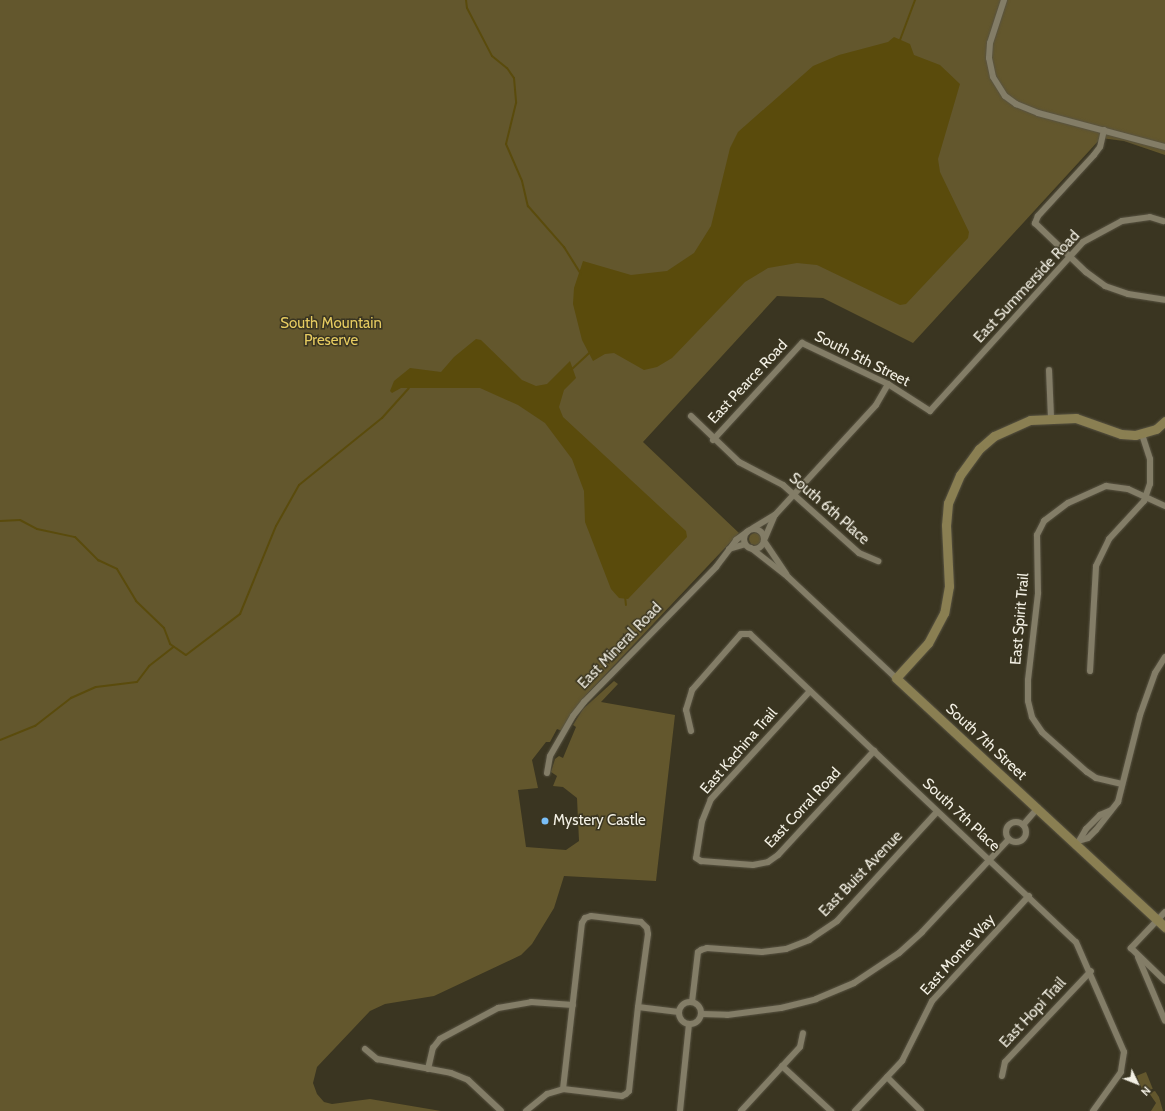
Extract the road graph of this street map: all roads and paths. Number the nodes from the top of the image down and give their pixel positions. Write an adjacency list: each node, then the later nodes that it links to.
1 (1004, 0): 2 (street)
2 (1104, 130): 3 (street); 5 (street)
3 (1165, 147)
4 (1163, 220): 5 (street, East Summerside Road)
5 (1070, 256): 6 (street); 10 (street, East Summerside Road)
6 (1165, 300)
7 (802, 343): 9 (street, South 5th Street); 15 (street, East Pearce Road)
8 (1049, 370): 12 (street)
9 (888, 384): 10 (street, South 5th Street); 16 (street, East Mineral Road)
10 (930, 411)
11 (691, 416): 15 (street, South 6th Place)
12 (1052, 417): 14 (street); 29 (street)
13 (1165, 421): 14 (street)
14 (1142, 434): 17 (street)
15 (713, 440): 16 (street, South 6th Place)
16 (794, 494): 19 (street, East Mineral Road); 25 (street, South 6th Place)
17 (1146, 498): 18 (street, East Spirit Trail); 28 (street); 34 (street, East Spirit Trail)
18 (1165, 506)
19 (775, 516): 20 (street, East Mineral Road); 21 (street, East Mineral Road)
20 (750, 530): 21 (street, South 7th Street); 22 (street); 24 (street, East Mineral Road)
21 (765, 540): 23 (street); 26 (street, South 7th Street)
22 (745, 544): 23 (street, South 7th Street); 24 (street, East Mineral Road)
23 (751, 548): 26 (street, South 7th Street)
24 (729, 549): 33 (street, East Mineral Road)
25 (878, 561)
26 (788, 577): 29 (street, South 7th Street)
27 (1165, 657): 34 (street)
28 (1090, 671)
29 (896, 678): 35 (street, South 7th Street)
30 (810, 691): 31 (street, South 7th Place); 32 (street, South 7th Place); 40 (street, East Kachina Trail)
31 (690, 731)
32 (874, 751): 36 (street, South 7th Place); 40 (street, East Corral Road)
33 (547, 773)
34 (1122, 784): 39 (street)
35 (1038, 808): 37 (street); 39 (street, South 7th Street)
36 (937, 812): 41 (street, South 7th Place); 49 (street, East Buist Avenue)
37 (1023, 825): 38 (street); 38 (street)
38 (1009, 839): 41 (street)
39 (1079, 842): 44 (street, South 7th Street)
40 (696, 858)
41 (990, 859): 42 (street, South 7th Place); 53 (street)
42 (1029, 896): 47 (street, South 7th Place); 61 (street, East Monte Way)
43 (1165, 912): 44 (street)
44 (1158, 920): 45 (street, South 7th Street); 46 (street)
45 (1165, 927)
46 (1137, 954): 48 (street); 54 (street)
47 (1091, 972): 60 (street, East Hopi Trail); 70 (street, South 7th Place)
48 (1165, 981)
49 (692, 1002): 52 (street); 53 (street)
50 (573, 1005): 51 (street); 59 (street); 62 (street)
51 (638, 1007): 52 (street); 62 (street)
52 (679, 1012): 55 (street)
53 (702, 1014): 55 (street)
54 (1165, 1021)
55 (689, 1024): 65 (street)
56 (803, 1034): 58 (street)
57 (365, 1049): 59 (street)
58 (782, 1066): 66 (street); 67 (street)
59 (428, 1069): 63 (street)
60 (1002, 1076)
61 (887, 1077): 68 (street, East Monte Way); 69 (street)
62 (563, 1089): 64 (street)
63 (501, 1111)
64 (526, 1111)
65 (680, 1111)
66 (741, 1111)
67 (831, 1111)
68 (855, 1111)
69 (921, 1111)
70 (1093, 1111)

